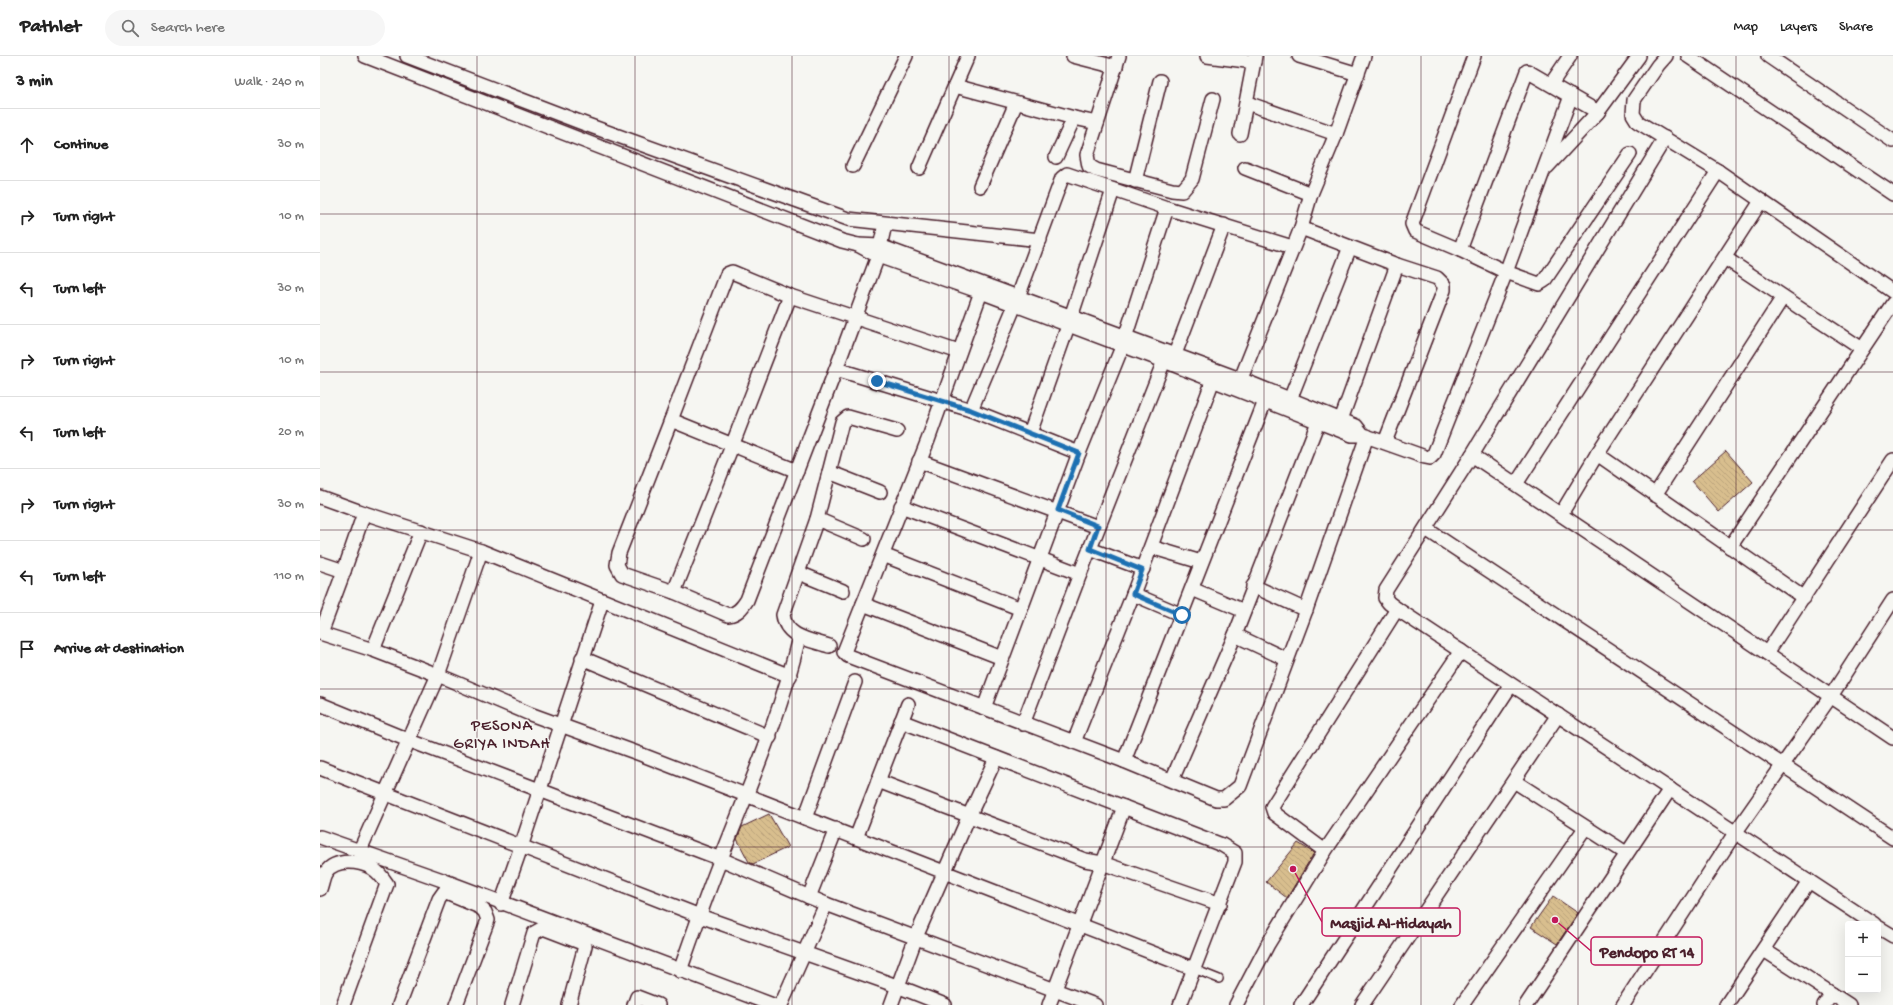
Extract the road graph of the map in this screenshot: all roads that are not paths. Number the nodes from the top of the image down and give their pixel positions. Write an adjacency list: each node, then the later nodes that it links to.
1 (365, 56): 32 (street)
2 (407, 56): 28 (street)
3 (906, 56): 36 (street)
4 (968, 56): 20 (street)
5 (1073, 56): 16 (street)
6 (1207, 56): 15 (street)
7 (1299, 56): 17 (street)
8 (1364, 56): 17 (street)
9 (1474, 56): 56 (street)
10 (1570, 56): 19 (street)
11 (1639, 56): 25 (street)
12 (1666, 56): 31 (street)
13 (1688, 56): 45 (street)
14 (1768, 56): 33 (street)
15 (1254, 59): 24 (street)
16 (1118, 62): 27 (street)
17 (1358, 74): 30 (street)
18 (1160, 81): 41 (street)
19 (1551, 84): 21 (street); 56 (street)
20 (955, 86): 23 (street); 37 (street)
21 (1571, 96): 25 (street); 40 (street)
22 (1212, 99): 41 (street)
23 (1016, 103): 26 (street); 42 (street)
24 (1247, 103): 29 (street); 30 (street)
25 (1598, 112): 40 (street)
26 (1074, 118): 27 (street); 35 (street)
27 (1098, 123): 41 (street)
28 (585, 124): 32 (street); 48 (street)
29 (1240, 134)
30 (1336, 134): 44 (street)
31 (1665, 138): 39 (street); 90 (street)
32 (579, 139): 53 (street)
33 (1893, 141)
34 (1630, 154): 60 (street)
35 (1056, 157)
36 (853, 166)
37 (919, 168)
38 (1245, 168): 44 (street)
39 (1718, 171): 46 (street); 95 (street)
40 (1542, 173): 60 (street)
41 (1135, 181)
42 (980, 186)
43 (1113, 190): 47 (street); 52 (street); 68 (street)
44 (1311, 194): 51 (street)
45 (1893, 194)
46 (1761, 201): 58 (street); 62 (street)
47 (1167, 208): 50 (street); 69 (street)
48 (848, 219): 49 (street); 53 (street)
49 (885, 224): 52 (street); 57 (street)
50 (1224, 226): 54 (street); 72 (street)
51 (1301, 228): 54 (street); 55 (street)
52 (1040, 240): 65 (street)
53 (842, 241): 57 (street)
54 (1292, 246): 75 (street)
55 (1350, 247): 59 (street); 78 (street)
56 (1460, 250): 60 (street)
57 (879, 251): 61 (street); 65 (street); 67 (street)
58 (1725, 258): 64 (street); 89 (street)
59 (1397, 265): 82 (street); 86 (street)
60 (1506, 272): 86 (street)
61 (981, 292): 65 (street); 71 (street)
62 (1893, 292)
63 (790, 296): 67 (street); 80 (street); 87 (street)
64 (1783, 297): 70 (street); 97 (street)
65 (1016, 300): 68 (street); 79 (street)
66 (1893, 303): 70 (street)
67 (855, 317): 71 (street); 73 (street)
68 (1070, 321): 69 (street); 84 (street)
69 (1124, 342): 72 (street); 88 (street)
70 (1862, 349): 109 (street)
71 (959, 352): 76 (street)
72 (1170, 360): 74 (street); 75 (street); 104 (street)
73 (836, 369): 76 (street); 93 (street)
74 (1213, 380): 75 (street); 108 (street)
75 (1238, 384): 77 (street); 78 (street)
76 (942, 401): 79 (street); 92 (street)
77 (1265, 401): 78 (street); 114 (street)
78 (1289, 404): 81 (street); 82 (street)
79 (971, 410): 84 (street)
80 (671, 420): 87 (street); 123 (street)
81 (1318, 422): 82 (street); 120 (street)
82 (1339, 425): 85 (street)
83 (897, 431): 94 (street)
84 (1030, 433): 88 (street)
85 (1365, 435): 86 (street); 131 (street)
86 (1385, 442)
87 (732, 446): 93 (street); 123 (street)
88 (1079, 453): 100 (street)
89 (1597, 454): 97 (street); 102 (street)
90 (1472, 455): 95 (street); 105 (street)
91 (1893, 460): 125 (street)
92 (920, 461): 99 (street); 100 (street)
93 (797, 471): 123 (street)
94 (829, 472): 96 (street); 103 (street)
95 (1516, 484): 102 (street)
96 (880, 492)
97 (1655, 495): 109 (street)
98 (320, 497): 101 (street)
99 (902, 506): 112 (street); 113 (street)
100 (1058, 510): 104 (street); 113 (street)
101 (364, 513): 106 (street); 117 (street)
102 (1561, 514): 140 (street)
103 (817, 519): 107 (street); 118 (street)
104 (1098, 526): 110 (street)
105 (1426, 529): 130 (street); 162 (street)
106 (421, 531): 111 (street); 138 (street)
107 (864, 539)
108 (1151, 547): 114 (street); 116 (street)
109 (1730, 547): 125 (street)
110 (1090, 549): 116 (street); 119 (street)
111 (481, 551): 127 (street); 144 (street)
112 (883, 555): 128 (street); 129 (street)
113 (1040, 559): 119 (street); 129 (street)
114 (1201, 562): 121 (street)
115 (320, 563): 117 (street)
116 (1142, 570): 124 (street)
117 (344, 571): 134 (street)
118 (799, 573): 122 (street); 136 (street)
119 (1080, 574): 154 (street)
120 (1253, 586): 131 (street); 132 (street)
121 (1192, 589): 132 (street); 133 (street)
122 (843, 591)
123 (674, 592)
124 (1133, 594): 133 (street); 159 (street)
125 (1804, 598): 140 (street)
126 (1893, 600): 148 (street)
127 (602, 601): 141 (street); 145 (street)
128 (863, 604): 142 (street); 151 (street)
129 (1021, 609): 142 (street)
130 (1397, 609): 139 (street); 182 (street)
131 (1306, 610): 143 (street)
132 (1244, 611): 135 (street)
133 (1182, 615): 161 (street)
134 (320, 633): 138 (street)
135 (1235, 634): 143 (street); 164 (street)
136 (799, 637): 137 (street); 145 (street)
137 (829, 646)
138 (373, 650): 144 (street)
139 (1461, 651): 147 (street); 182 (street)
140 (1767, 653): 148 (street)
141 (582, 658): 155 (street); 156 (street)
142 (1002, 658): 151 (street)
143 (1286, 659): 164 (street)
144 (438, 675): 155 (street); 158 (street)
145 (790, 676): 156 (street)
146 (855, 682): 173 (street)
147 (1511, 685): 152 (street); 222 (street)
148 (1831, 696): 157 (street); 162 (street)
149 (320, 704): 158 (street)
150 (908, 704): 153 (street)
151 (984, 708): 154 (street)
152 (1558, 715): 166 (street); 167 (street)
153 (901, 722): 160 (street); 165 (street)
154 (1023, 724): 159 (street)
155 (562, 725): 168 (street); 170 (street)
156 (770, 737): 170 (street)
157 (1893, 738)
158 (408, 740): 168 (street); 169 (street)
159 (1074, 742): 161 (street)
160 (996, 758): 171 (street); 172 (street)
161 (1124, 761): 164 (street)
162 (1783, 766): 176 (street); 179 (street)
163 (320, 768): 169 (street)
164 (1172, 780)
165 (878, 781): 172 (street); 178 (street)
166 (1514, 781): 174 (street); 223 (street)
167 (1670, 789): 176 (street); 183 (street)
168 (539, 791): 180 (street); 184 (street)
169 (384, 794): 180 (street); 181 (street)
170 (746, 795): 173 (street); 184 (street)
171 (1124, 807): 185 (street); 192 (street)
172 (969, 816): 185 (street); 186 (street)
173 (805, 818): 175 (street)
174 (1585, 828): 183 (street); 224 (street)
175 (836, 829): 178 (street); 189 (street)
176 (1735, 833): 187 (street); 226 (street)
177 (320, 837): 181 (street)
178 (856, 838): 186 (street)
179 (1893, 838)
180 (521, 847): 190 (street); 193 (street)
181 (360, 850): 190 (street)
182 (1325, 851): 221 (street)
183 (1626, 854): 225 (street)
184 (721, 859): 189 (street); 193 (street)
185 (1102, 863): 192 (street); 195 (street)
186 (945, 872): 195 (street); 198 (street)
187 (1809, 881): 194 (street); 199 (street)
188 (320, 889): 207 (street)
189 (809, 897): 191 (street)
190 (501, 904): 202 (street)
191 (826, 904): 198 (street); 200 (street)
192 (1220, 904): 201 (street)
193 (700, 916): 200 (street); 202 (street)
194 (1869, 921)
195 (1078, 924): 201 (street); 205 (street)
196 (1881, 929): 197 (street)
197 (1893, 936)
198 (916, 937): 204 (street); 205 (street)
199 (1764, 950): 206 (street); 227 (street)
200 (804, 952): 204 (street); 215 (street)
201 (1194, 969): 203 (lane); 220 (street)
202 (680, 971): 214 (street)
203 (1220, 979)
204 (897, 986): 216 (street); 217 (street)
205 (1056, 989): 218 (street); 219 (street)
206 (1832, 994): 228 (street); 229 (street)
207 (343, 1005)
208 (399, 1005): 209 (street)
209 (456, 1005)
210 (512, 1005): 211 (street)
211 (569, 1005)
212 (634, 1005): 213 (street)
213 (658, 1005)
214 (773, 1005)
215 (781, 1005)
216 (891, 1005)
217 (945, 1005)
218 (1049, 1005)
219 (1095, 1005)
220 (1180, 1005)
221 (1236, 1005)
222 (1301, 1005)
223 (1362, 1005)
224 (1462, 1005)
225 (1526, 1005)
226 (1623, 1005)
227 (1726, 1005)
228 (1824, 1005)
229 (1850, 1005)

